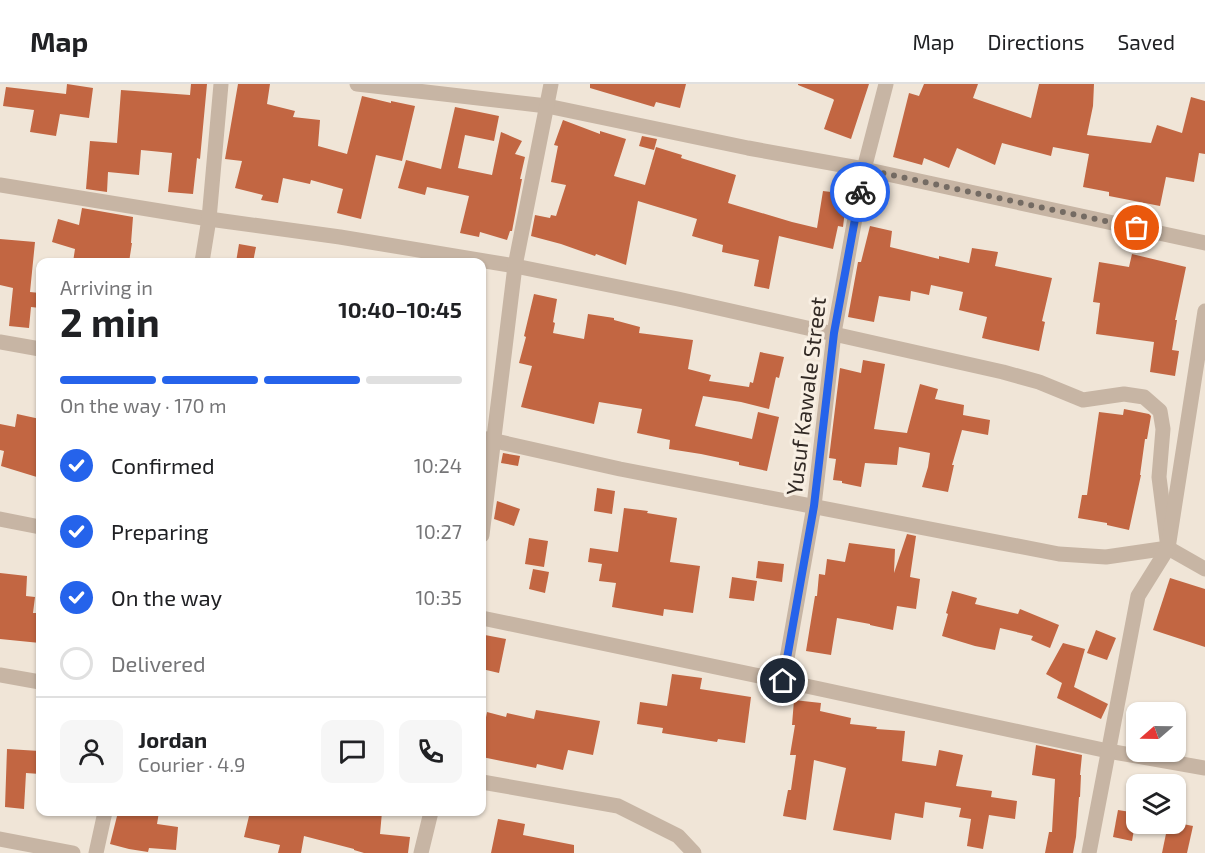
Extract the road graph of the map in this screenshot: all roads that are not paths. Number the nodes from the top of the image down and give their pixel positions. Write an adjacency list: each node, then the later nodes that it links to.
1 (220, 84): 8 (street)
2 (357, 84): 5 (street)
3 (551, 84): 5 (street)
4 (886, 84): 6 (street, Yusuf Kawale Street)
5 (547, 106): 6 (street); 13 (street)
6 (864, 169): 9 (street); 15 (street, Yusuf Kawale Street)
7 (0, 185): 8 (street)
8 (208, 219): 10 (street); 11 (street)
9 (1205, 243)
10 (203, 258)
11 (467, 258)
12 (486, 261): 13 (street)
13 (515, 266): 15 (street); 19 (street)
14 (1205, 311): 18 (street)
15 (834, 333): 21 (street, Yusuf Kawale Street); 24 (street)
16 (0, 342): 17 (street)
17 (36, 348)
18 (1198, 401): 24 (street)
19 (488, 440): 20 (street); 21 (street)
20 (486, 472)
21 (814, 506): 24 (street); 29 (street, Yusuf Kawale Street)
22 (0, 519): 23 (street)
23 (36, 526)
24 (1168, 548): 25 (street); 30 (street)
25 (1205, 569)
26 (486, 619): 29 (street)
27 (0, 675): 28 (street)
28 (36, 681)
29 (783, 681): 30 (street)
30 (1108, 751): 31 (street); 40 (street)
31 (1205, 768)
32 (486, 783): 39 (street)
33 (104, 816): 37 (street)
34 (430, 816): 38 (street)
35 (0, 839): 36 (street)
36 (73, 853)
37 (96, 853)
38 (421, 853)
39 (694, 853)
40 (1089, 853)

